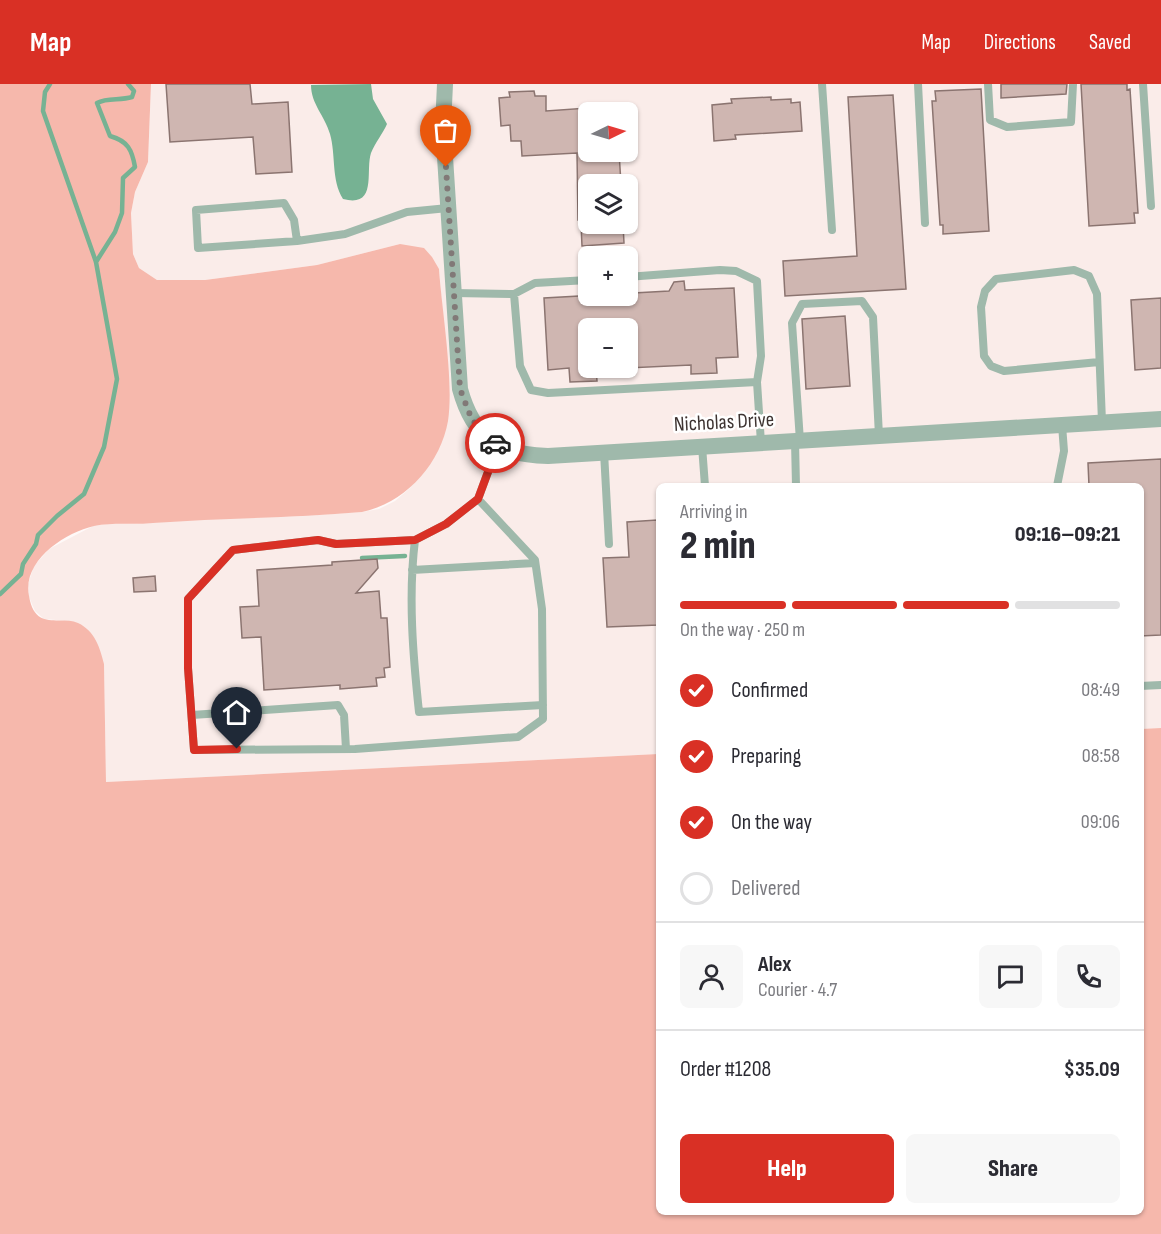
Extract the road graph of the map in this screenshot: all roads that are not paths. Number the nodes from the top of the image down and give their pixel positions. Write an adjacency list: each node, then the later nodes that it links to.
1 (445, 84): 8 (street, Nicholas Drive)
2 (822, 84): 10 (lane)
3 (918, 84): 9 (lane)
4 (988, 84): 5 (lane)
5 (1073, 84)
6 (1143, 84): 7 (lane)
7 (1151, 206)
8 (448, 208): 11 (lane); 14 (street, Nicholas Drive)
9 (925, 223)
10 (832, 230)
11 (297, 242): 11 (lane)
12 (638, 276): 17 (lane)
13 (578, 281): 15 (lane)
14 (454, 293): 15 (lane); 24 (street, Nicholas Drive)
15 (514, 294): 17 (lane)
16 (1099, 362): 16 (lane); 19 (lane)
17 (757, 382): 23 (lane)
18 (1161, 419): 19 (street, Nicholas Drive)
19 (1102, 423): 20 (street, Nicholas Drive)
20 (1062, 425): 21 (street, Nicholas Drive); 29 (lane)
21 (879, 436): 22 (street, Nicholas Drive); 22 (lane)
22 (798, 441): 23 (street, Nicholas Drive); 28 (lane)
23 (761, 443): 25 (street, Nicholas Drive)
24 (498, 445): 26 (street, Nicholas Drive); 30 (lane)
25 (702, 446): 26 (street, Nicholas Drive); 27 (lane)
26 (604, 452): 32 (lane)
27 (705, 483)
28 (796, 483)
29 (1058, 483)
30 (478, 499): 31 (lane); 33 (lane)
31 (415, 540): 34 (lane); 38 (lane)
32 (609, 544)
33 (535, 563): 34 (lane); 37 (lane)
34 (412, 570): 37 (lane)
35 (1161, 685): 36 (lane)
36 (1144, 686)
37 (543, 705): 39 (lane)
38 (192, 715): 39 (lane); 39 (lane)
39 (346, 749)

